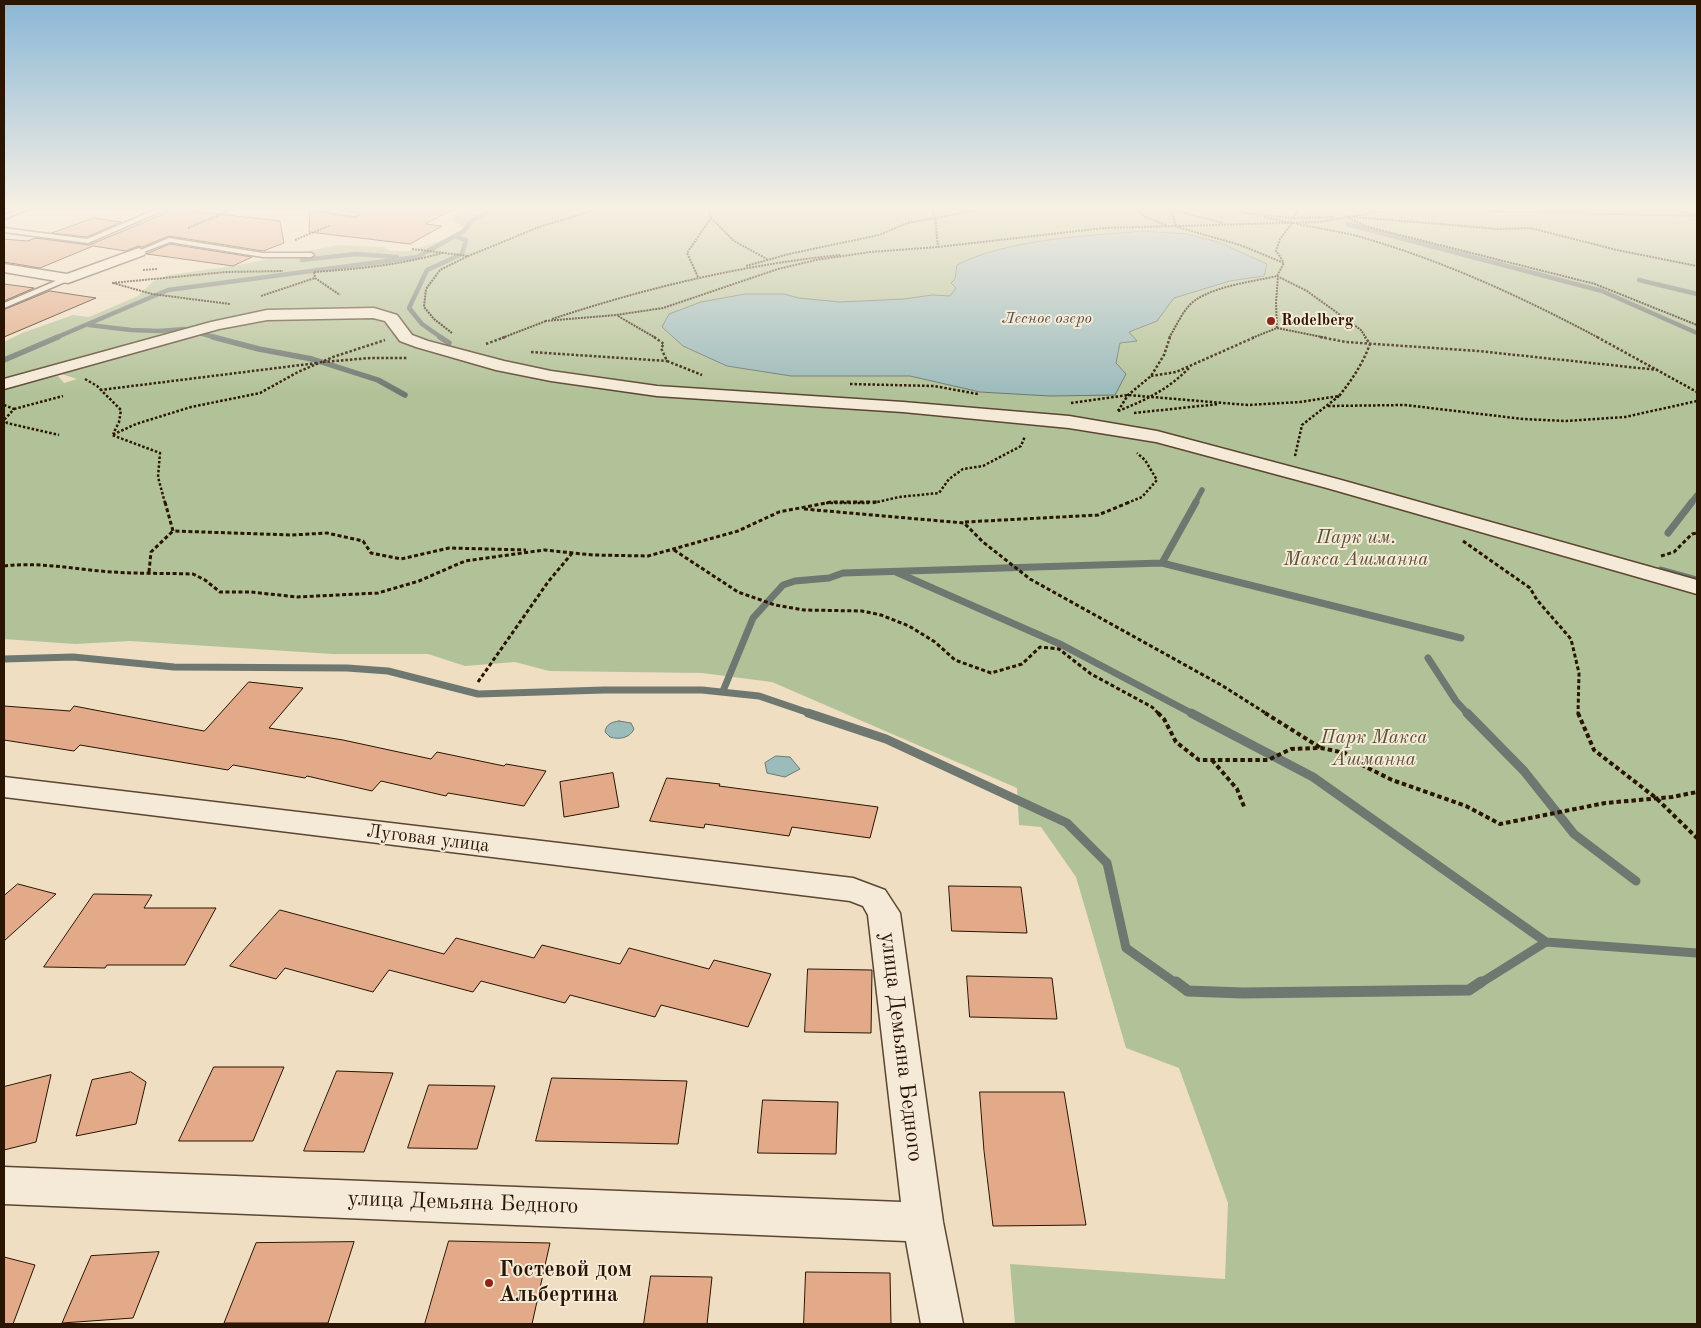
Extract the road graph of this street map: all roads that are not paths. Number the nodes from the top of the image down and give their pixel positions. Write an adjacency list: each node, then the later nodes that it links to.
1 (15, 270): 3 (street)
2 (92, 270): 3 (street)
3 (68, 279): 4 (lane)
4 (4, 306)
5 (4, 384): 6 (street)
6 (1697, 587)
7 (4, 787): 8 (street, Луговая улица)
8 (853, 890): 10 (street, улица Демьяна Бедного)
9 (4, 1186): 10 (street, улица Демьяна Бедного)
10 (923, 1222): 11 (street, улица Демьяна Бедного)
11 (942, 1324)

